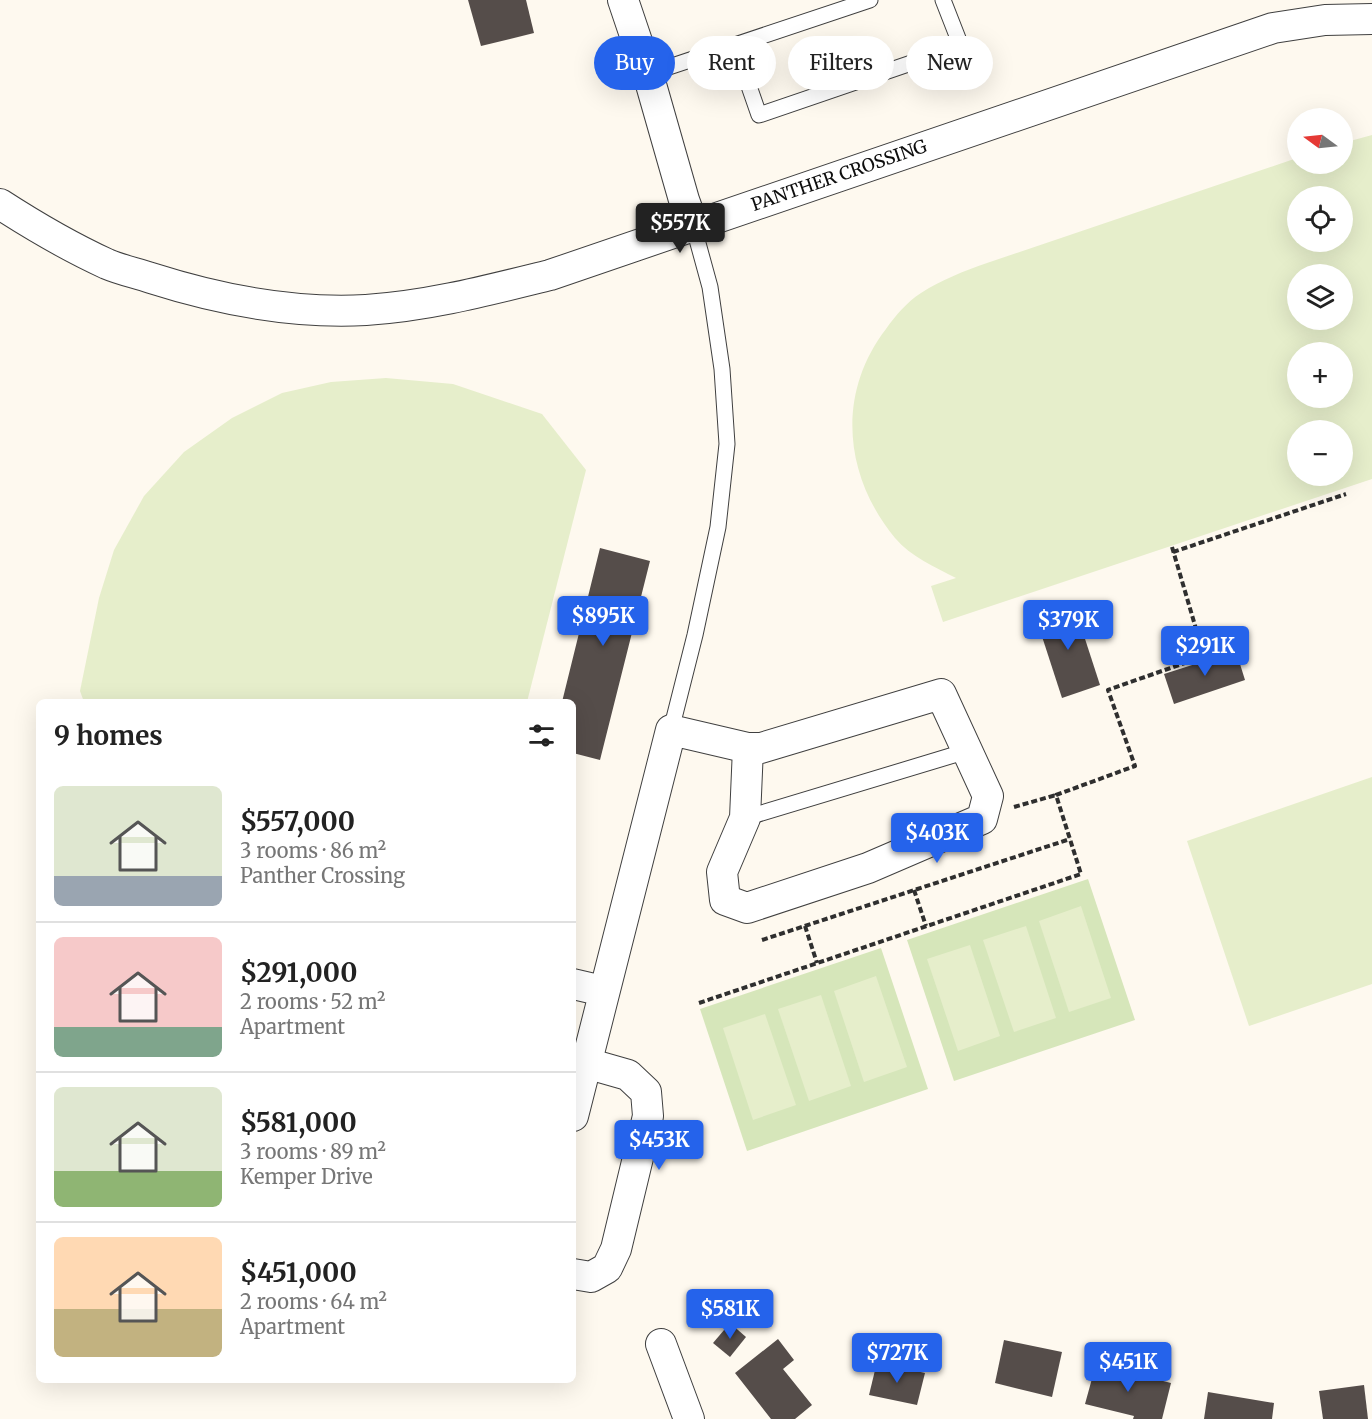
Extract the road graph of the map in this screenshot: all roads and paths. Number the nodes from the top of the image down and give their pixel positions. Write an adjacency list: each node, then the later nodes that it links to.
1 (623, 0): 5 (street)
2 (870, 0): 6 (lane)
3 (943, 0): 8 (lane)
4 (1372, 19): 10 (street, PANTHER CROSSING)
5 (635, 36)
6 (764, 36)
7 (653, 90): 10 (street)
8 (750, 90)
9 (0, 204): 10 (street, PANTHER CROSSING)
10 (693, 225): 16 (lane)
11 (1346, 494): 13 (path)
12 (1172, 547): 13 (path)
13 (1173, 552): 15 (path)
14 (1230, 647): 15 (path)
15 (1204, 656): 19 (path)
16 (671, 730): 17 (street); 29 (street)
17 (748, 748): 18 (street); 21 (street)
18 (968, 751): 20 (street); 21 (lane)
19 (1056, 795): 20 (path); 22 (path)
20 (983, 816): 21 (street)
21 (745, 818)
22 (1070, 839): 23 (path); 25 (path)
23 (914, 890): 24 (path); 25 (path)
24 (805, 926): 26 (path); 27 (path)
25 (926, 926): 27 (path)
26 (762, 940)
27 (817, 963): 30 (path)
28 (576, 985): 29 (street)
29 (603, 991): 31 (street)
30 (699, 1003)
31 (586, 1063): 32 (street); 33 (street)
32 (576, 1104)
33 (576, 1274)
34 (662, 1344): 35 (street)
35 (689, 1419)

